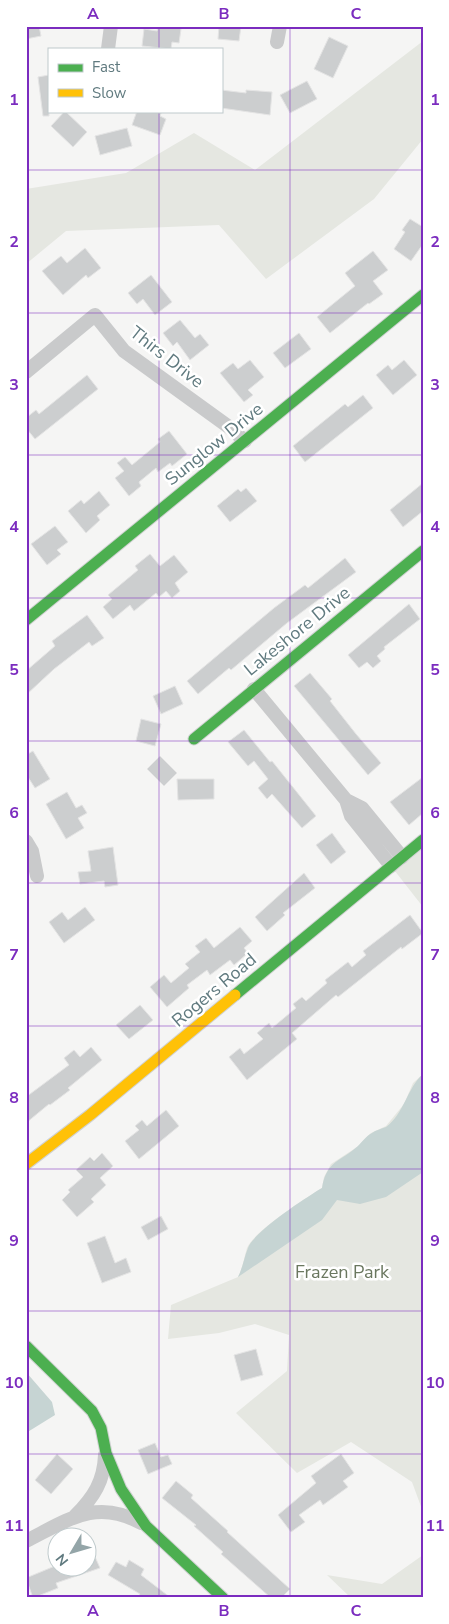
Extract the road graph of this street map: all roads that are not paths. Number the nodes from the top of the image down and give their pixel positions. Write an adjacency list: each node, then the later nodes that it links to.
1 (111, 26): 4 (street)
2 (280, 26): 3 (street)
3 (277, 42)
4 (108, 48)
5 (423, 295): 7 (street, Sunglow Drive)
6 (26, 372): 7 (street, Thirs Drive)
7 (245, 441): 9 (street, Sunglow Drive)
8 (423, 551): 10 (street, Lakeshore Drive)
9 (26, 620)
10 (254, 689): 11 (street, Lakeshore Drive); 12 (street)
11 (194, 738)
12 (346, 800): 15 (street); 16 (street)
13 (423, 840): 15 (street, Rogers Road)
14 (26, 841): 17 (street)
15 (402, 857): 16 (street, Rogers Road)
16 (390, 866): 18 (street, Rogers Road)
17 (37, 876)
18 (26, 1164)
19 (26, 1346): 20 (street)
20 (106, 1453): 21 (street); 22 (street)
21 (74, 1516): 22 (street); 23 (street)
22 (146, 1526): 24 (street)
23 (26, 1541)
24 (223, 1598)

